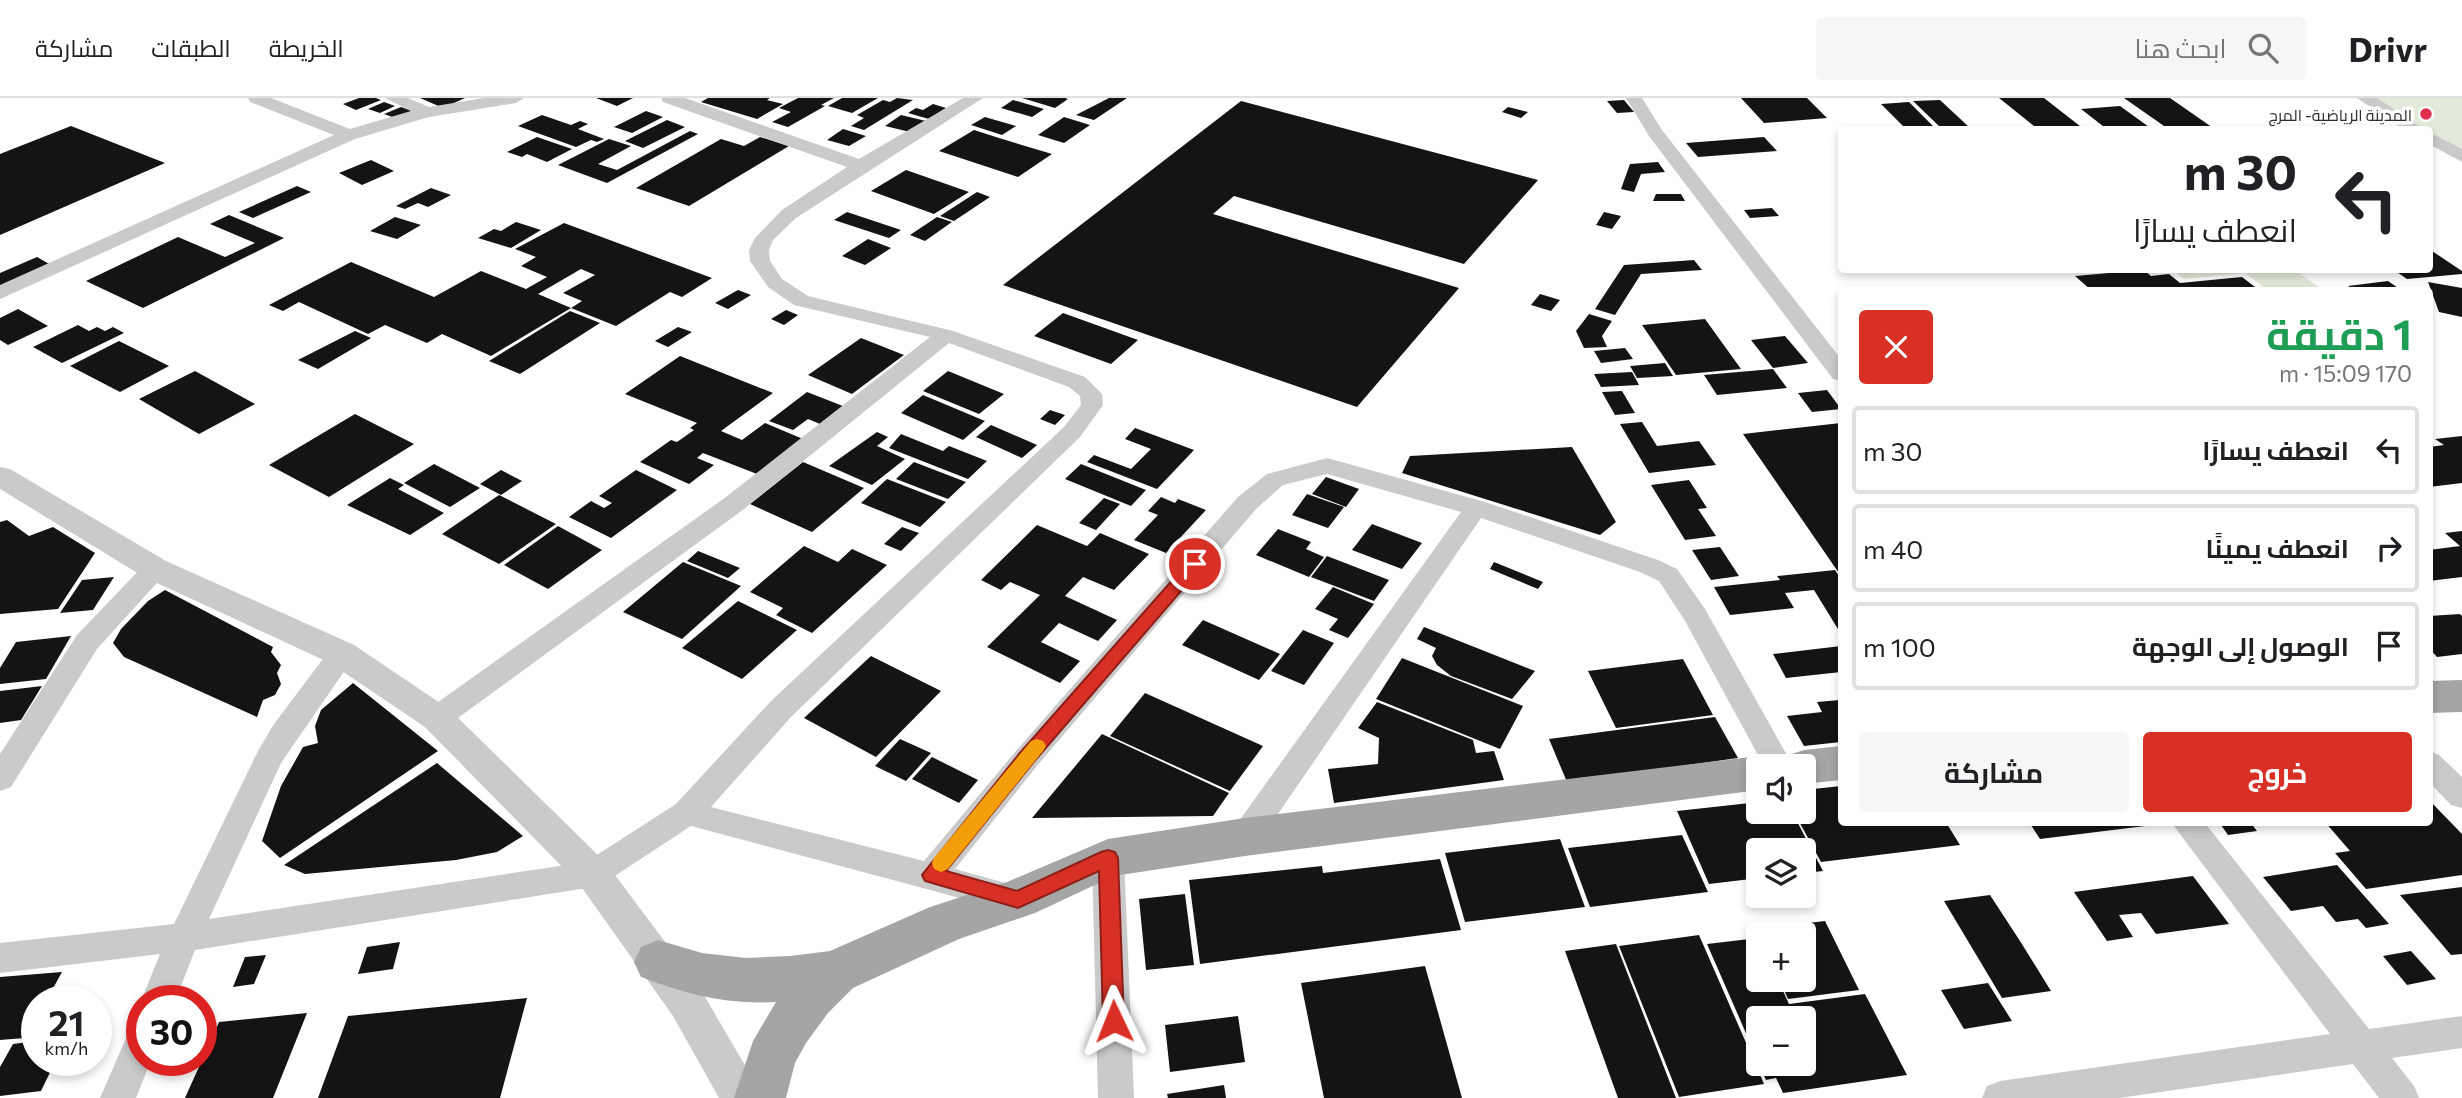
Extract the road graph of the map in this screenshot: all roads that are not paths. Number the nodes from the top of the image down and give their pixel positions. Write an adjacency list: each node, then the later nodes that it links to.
1 (256, 98): 10 (street)
2 (393, 98): 8 (street)
3 (516, 98): 8 (street)
4 (669, 98): 13 (street)
5 (971, 98): 13 (street)
6 (1634, 98): 16 (street)
7 (2365, 98): 9 (street)
8 (427, 113): 10 (street)
9 (2410, 126)
10 (349, 135): 14 (street)
11 (2433, 139): 12 (street)
12 (2462, 157)
13 (861, 166): 15 (street)
14 (0, 293)
15 (946, 335): 23 (street); 31 (street)
16 (1838, 370)
17 (0, 476): 19 (street)
18 (1476, 508): 24 (street); 33 (street); 36 (street)
19 (155, 569): 20 (street); 29 (street)
20 (341, 654): 23 (street); 38 (street)
21 (2462, 696): 22 (main road)
22 (2433, 697)
23 (437, 718): 35 (street)
24 (1772, 754)
25 (1838, 763): 26 (main road)
26 (1816, 766)
27 (2433, 767): 30 (street)
28 (1746, 775): 33 (main road)
29 (0, 779)
30 (2462, 796)
31 (687, 813): 35 (street); 36 (street)
32 (2189, 826): 44 (street)
33 (1245, 837): 34 (main road)
34 (1108, 858): 37 (main road); 50 (street)
35 (593, 874): 38 (street); 40 (street)
36 (932, 875): 37 (street)
37 (1018, 899): 41 (main road)
38 (184, 937): 39 (street); 42 (street)
39 (0, 958)
40 (658, 962): 41 (main road); 48 (street)
41 (836, 972): 49 (main road)
42 (164, 985)
43 (2462, 1032): 44 (street)
44 (2361, 1047): 46 (street); 52 (street)
45 (127, 1076): 47 (street)
46 (2089, 1091): 51 (street)
47 (118, 1098)
48 (742, 1098)
49 (760, 1098)
50 (1116, 1098)
51 (2000, 1098)
52 (2401, 1098)

